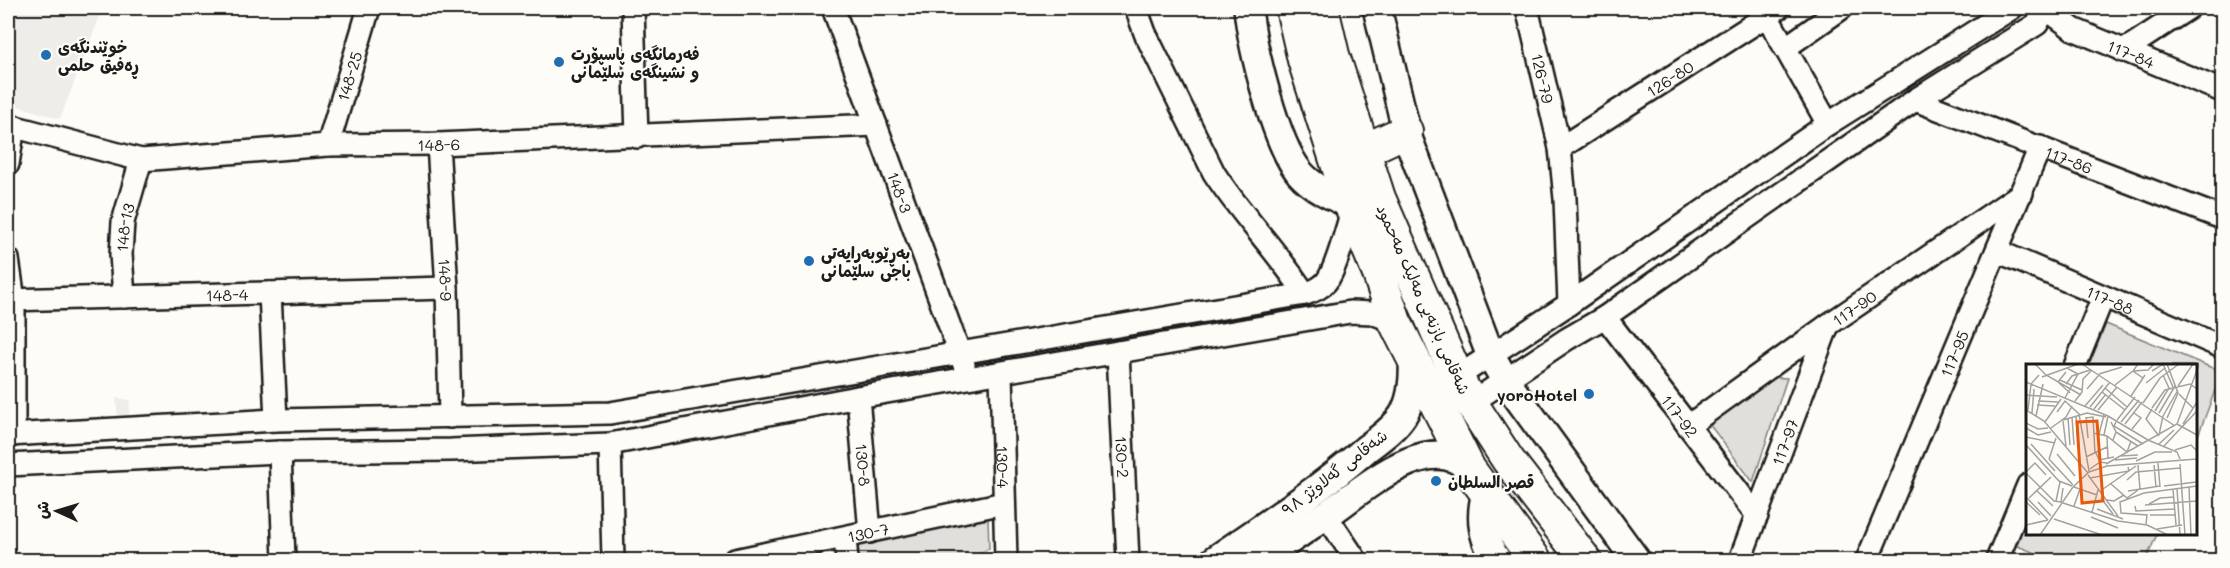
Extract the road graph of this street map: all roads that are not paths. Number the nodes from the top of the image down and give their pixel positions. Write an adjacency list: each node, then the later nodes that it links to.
1 (369, 8): 25 (street, 148-25)
2 (633, 8): 23 (street)
3 (834, 8): 20 (street, 148-3)
4 (1136, 8): 38 (street)
5 (1248, 8): 32 (main road)
6 (1292, 8): 32 (highway, شەقامی بازنەیی مەلیک مەحمود)
7 (1322, 8): 28 (highway, شەقامی بازنەیی مەلیک مەحمود)
8 (1377, 8): 22 (main road)
9 (1527, 8): 27 (street, 126-79)
10 (1842, 8): 15 (street)
11 (2012, 8): 19 (street)
12 (2043, 8): 16 (street, 117-84); 18 (street)
13 (2189, 8): 16 (street)
14 (1773, 12): 15 (street); 27 (street, 126-80)
15 (1785, 48): 19 (street)
16 (2123, 51): 17 (street, 117-84)
17 (2223, 91)
18 (1915, 100): 26 (street, 117-86); 43 (street)
19 (1828, 124): 42 (street)
20 (876, 125): 23 (street, 148-6); 48 (street, 148-3)
21 (11, 126): 29 (street, 148-6); 30 (street)
22 (1406, 131): 28 (highway); 49 (main road)
23 (637, 137): 24 (street, 148-6)
24 (438, 144): 25 (street, 148-6); 36 (street, 148-9)
25 (328, 146): 29 (street, 148-6)
26 (2040, 147): 31 (street, 117-95); 33 (street, 117-86)
27 (1560, 148): 42 (street, 126-79)
28 (1363, 151): 55 (highway, شەقامی بازنەیی مەلیک مەحمود)
29 (141, 160): 39 (street, 148-13)
30 (8, 164)
31 (2022, 193): 34 (street, 117-95); 45 (street, 117-90)
32 (1351, 208): 38 (street); 44 (highway, شەقامی بازنەیی مەلیک مەحمود)
33 (2223, 218)
34 (1997, 251): 40 (street, 117-88); 86 (street, 117-95)
35 (8, 259): 41 (street)
36 (447, 288): 37 (street, 148-4); 57 (street, 148-9)
37 (270, 293): 39 (street, 148-4); 58 (street)
38 (1305, 294): 48 (street)
39 (124, 297): 41 (street, 148-4)
40 (2103, 297): 46 (street, 117-88); 51 (street)
41 (11, 300): 60 (street)
42 (1569, 304): 49 (street)
43 (1605, 317): 54 (street); 59 (street, 117-92)
44 (1395, 321): 47 (street); 50 (highway, شەقامی بازنەیی مەلیک مەحمود)
45 (1828, 325): 59 (street, 117-90); 68 (street, 117-97)
46 (2223, 347)
47 (1118, 352): 52 (street); 77 (street, 130-2)
48 (960, 353): 53 (street, 148-3); 57 (street)
49 (1490, 354): 54 (main road); 55 (street)
50 (1413, 357): 64 (highway, شەقامی بازنەیی مەلیک مەحمود); 78 (main road, شەقامی گەلاوێژ ٩٨)
51 (2076, 364)
52 (1001, 373): 53 (street); 66 (street, 130-4)
53 (968, 379): 56 (street)
54 (1505, 380): 55 (street); 84 (main road)
55 (1464, 390): 83 (highway, شەقامی بازنەیی مەلیک مەحمود)
56 (858, 397): 61 (street); 69 (street, 130-8)
57 (450, 417): 58 (street)
58 (276, 420): 60 (street)
59 (1688, 426): 68 (street, 117-92)
60 (11, 435)
61 (610, 444): 62 (street); 74 (street)
62 (280, 452): 63 (street); 73 (street)
63 (8, 465)
64 (1478, 481): 67 (main road, شەقامی گەلاوێژ ٩٨); 81 (main road); 82 (highway, شەقامی بازنەیی مەلیک مەحمود)
65 (2026, 491): 72 (street)
66 (1004, 503): 69 (street, 130-7); 71 (street, 130-4)
67 (1326, 515): 79 (main road, شەقامی گەلاوێژ ٩٨); 80 (street)
68 (1757, 516): 85 (street, 117-97)
69 (870, 532): 70 (street, 130-7)
70 (845, 538): 75 (street, 130-7); 76 (street)
71 (1002, 558)
72 (2004, 559)
73 (284, 561)
74 (614, 561)
75 (735, 561)
76 (847, 561)
77 (1128, 561)
78 (1215, 561)
79 (1261, 561)
80 (1356, 561)
81 (1497, 561)
82 (1534, 561)
83 (1585, 561)
84 (1636, 561)
85 (1740, 561)
86 (1867, 561)

